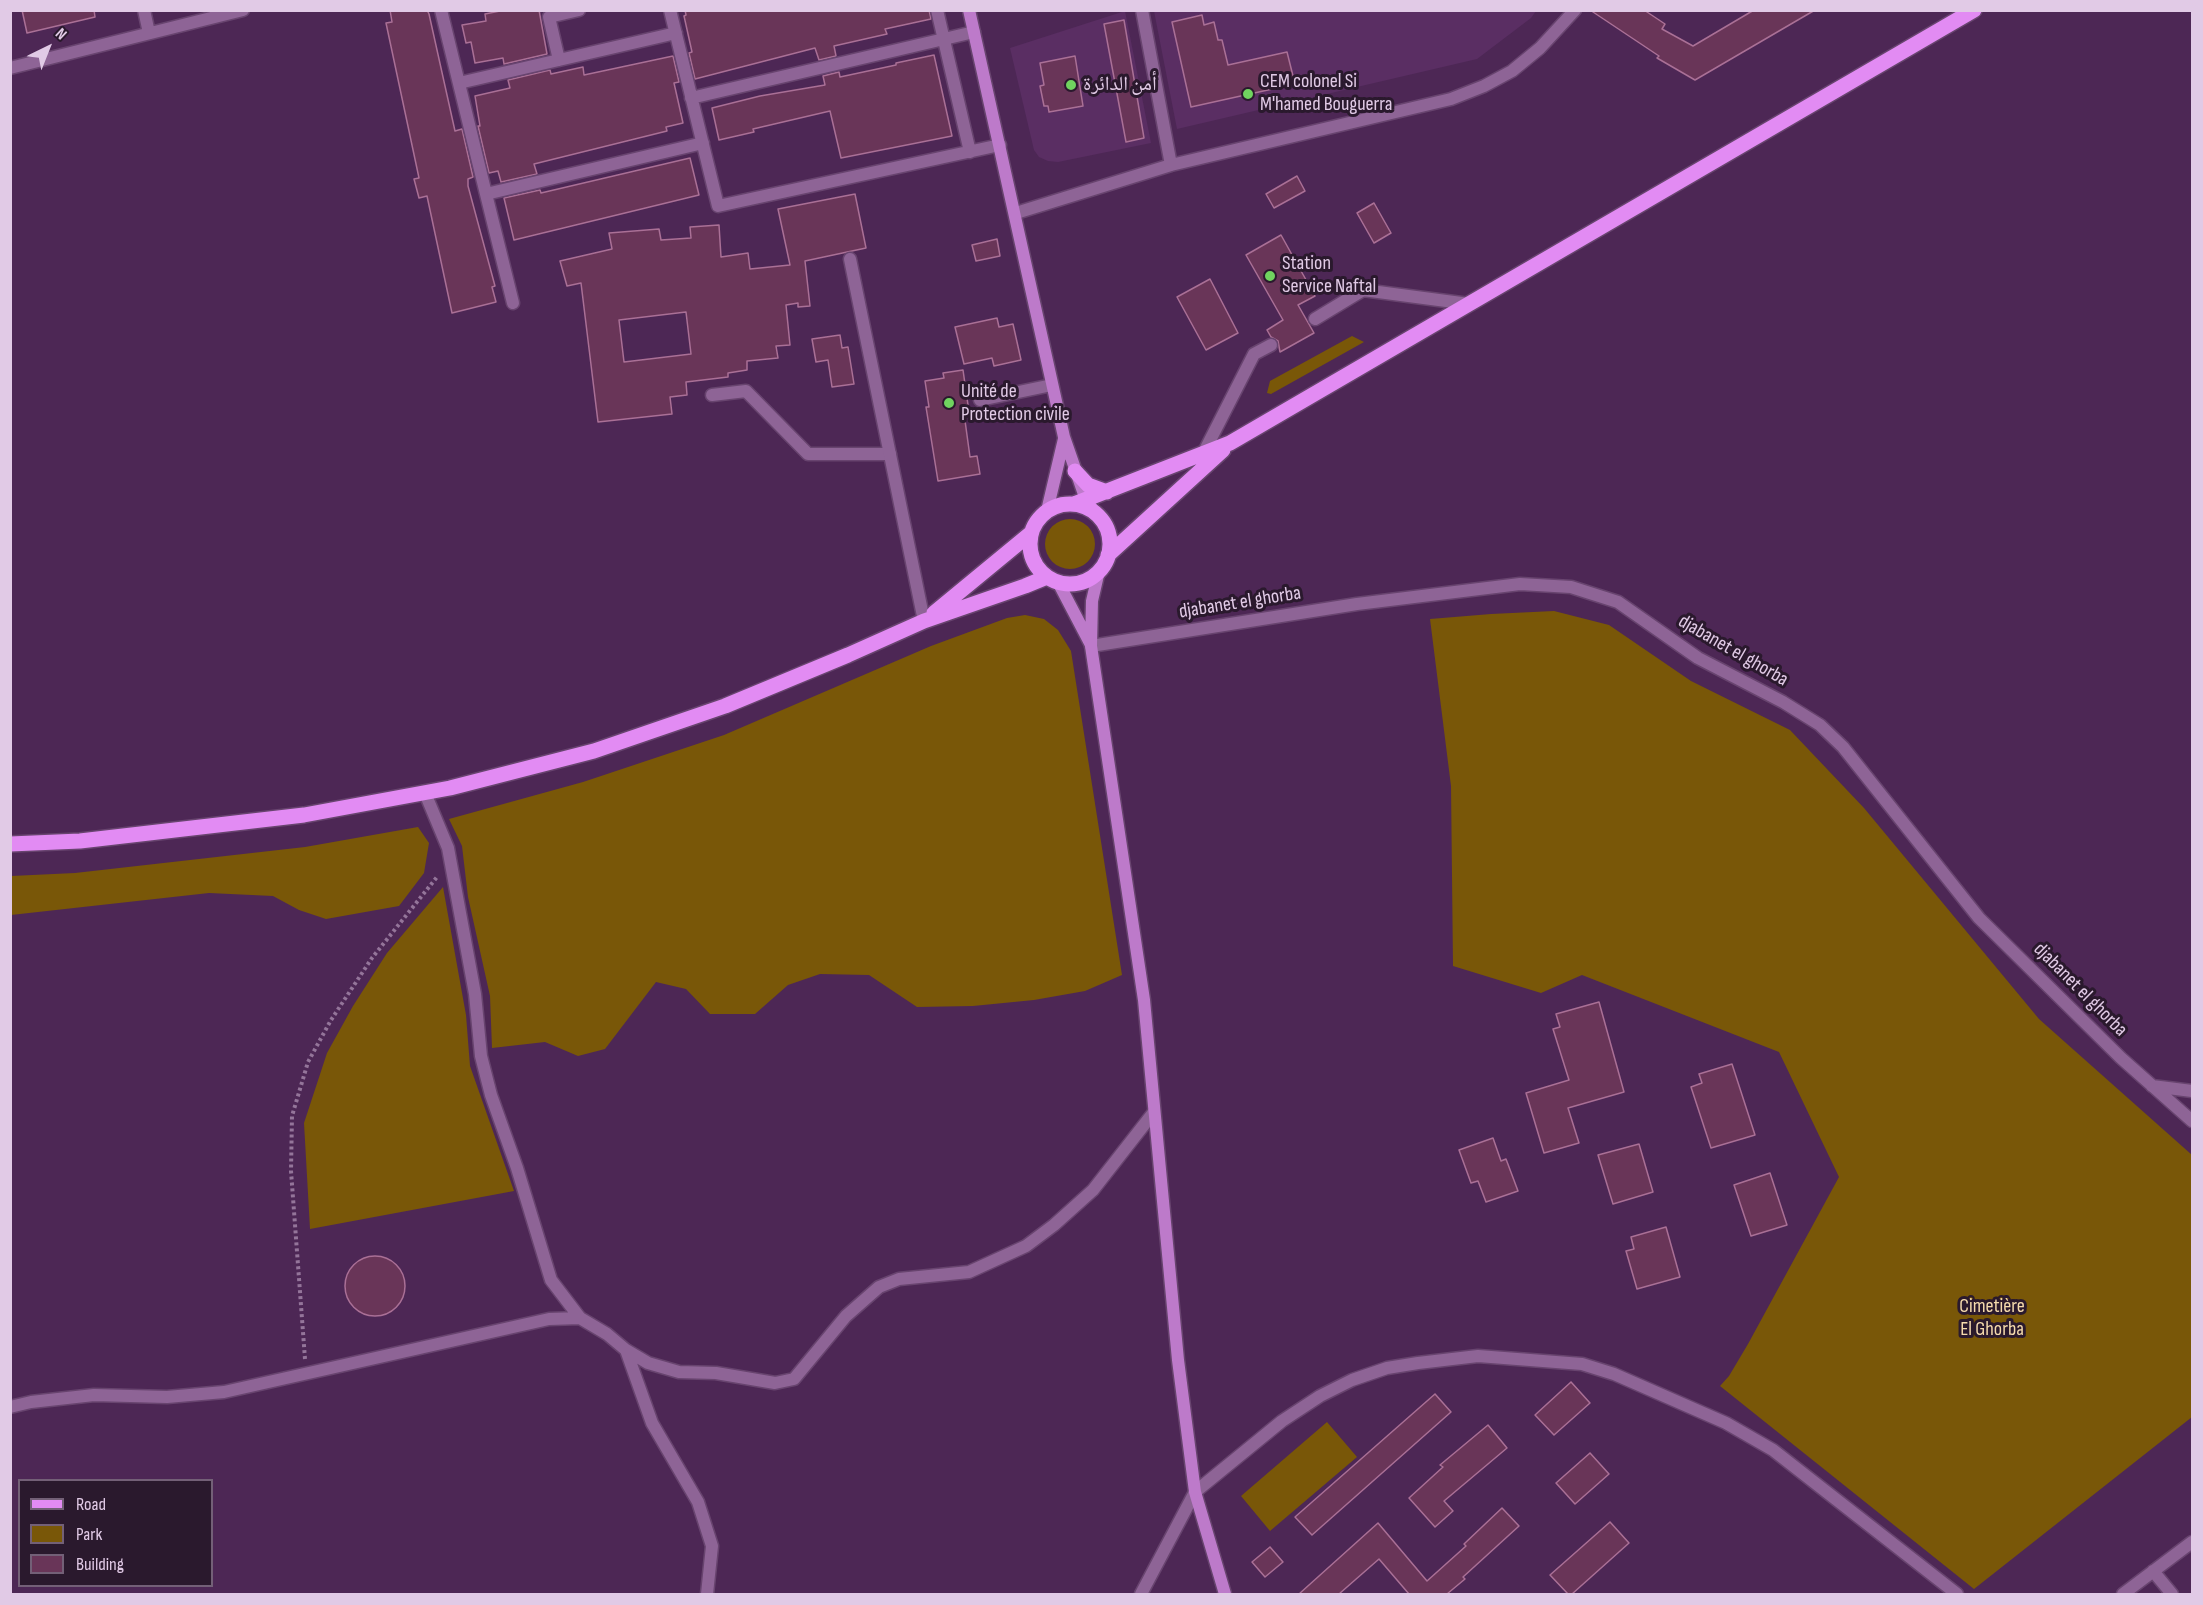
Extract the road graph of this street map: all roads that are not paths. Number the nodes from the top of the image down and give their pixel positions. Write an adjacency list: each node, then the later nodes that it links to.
1 (144, 10): 12 (street)
2 (243, 10): 12 (street)
3 (441, 10): 17 (street)
4 (579, 10): 15 (street)
5 (670, 10): 13 (street)
6 (937, 10): 14 (street)
7 (969, 10): 11 (main road)
8 (1142, 10): 22 (street)
9 (1575, 10): 22 (street)
10 (1974, 10): 27 (main road)
11 (974, 32): 14 (street); 20 (main road)
12 (150, 33): 16 (street)
13 (676, 33): 15 (street); 18 (street)
14 (944, 38): 18 (street); 21 (street)
15 (559, 60): 17 (street)
16 (10, 68)
17 (459, 83): 23 (street)
18 (692, 98): 19 (street)
19 (703, 143): 21 (street); 23 (street)
20 (1000, 146): 21 (street); 24 (main road)
21 (970, 152)
22 (1171, 165): 24 (street)
23 (486, 194): 26 (street)
24 (1016, 213): 30 (main road)
25 (850, 260): 35 (street)
26 (513, 303)
27 (1469, 304): 28 (street); 34 (main road)
28 (1315, 319)
29 (1271, 345): 36 (street)
30 (1053, 385): 32 (street); 33 (main road)
31 (712, 395): 35 (street)
32 (980, 400)
33 (1064, 437): 37 (main road); 40 (main road)
34 (1230, 443): 36 (main road); 42 (main road)
35 (890, 454): 45 (street)
36 (1203, 454): 38 (main road)
37 (1075, 471): 38 (main road); 39 (main road)
38 (1107, 492): 39 (main road)
39 (1080, 502): 40 (main road); 42 (main road)
40 (1047, 511): 41 (main road)
41 (1031, 532): 44 (main road); 45 (main road)
42 (1108, 555): 43 (main road)
43 (1099, 571): 44 (main road); 46 (main road)
44 (1052, 580): 45 (main road); 46 (main road)
45 (924, 621): 47 (main road)
46 (1091, 646): 49 (street, djabanet el ghorba); 51 (main road)
47 (425, 793): 48 (main road); 53 (street)
48 (10, 844)
49 (2152, 1086): 50 (street); 52 (street, djabanet el ghorba)
50 (2193, 1090)
51 (1154, 1112): 54 (street); 56 (main road)
52 (2193, 1121)
53 (580, 1317): 54 (street); 55 (street)
54 (626, 1350): 59 (street)
55 (10, 1407)
56 (1195, 1492): 60 (street); 61 (main road); 62 (street)
57 (2193, 1542): 58 (street)
58 (2153, 1571): 63 (street); 64 (street)
59 (707, 1594)
60 (1142, 1594)
61 (1225, 1594)
62 (1957, 1594)
63 (2123, 1594)
64 (2172, 1594)

